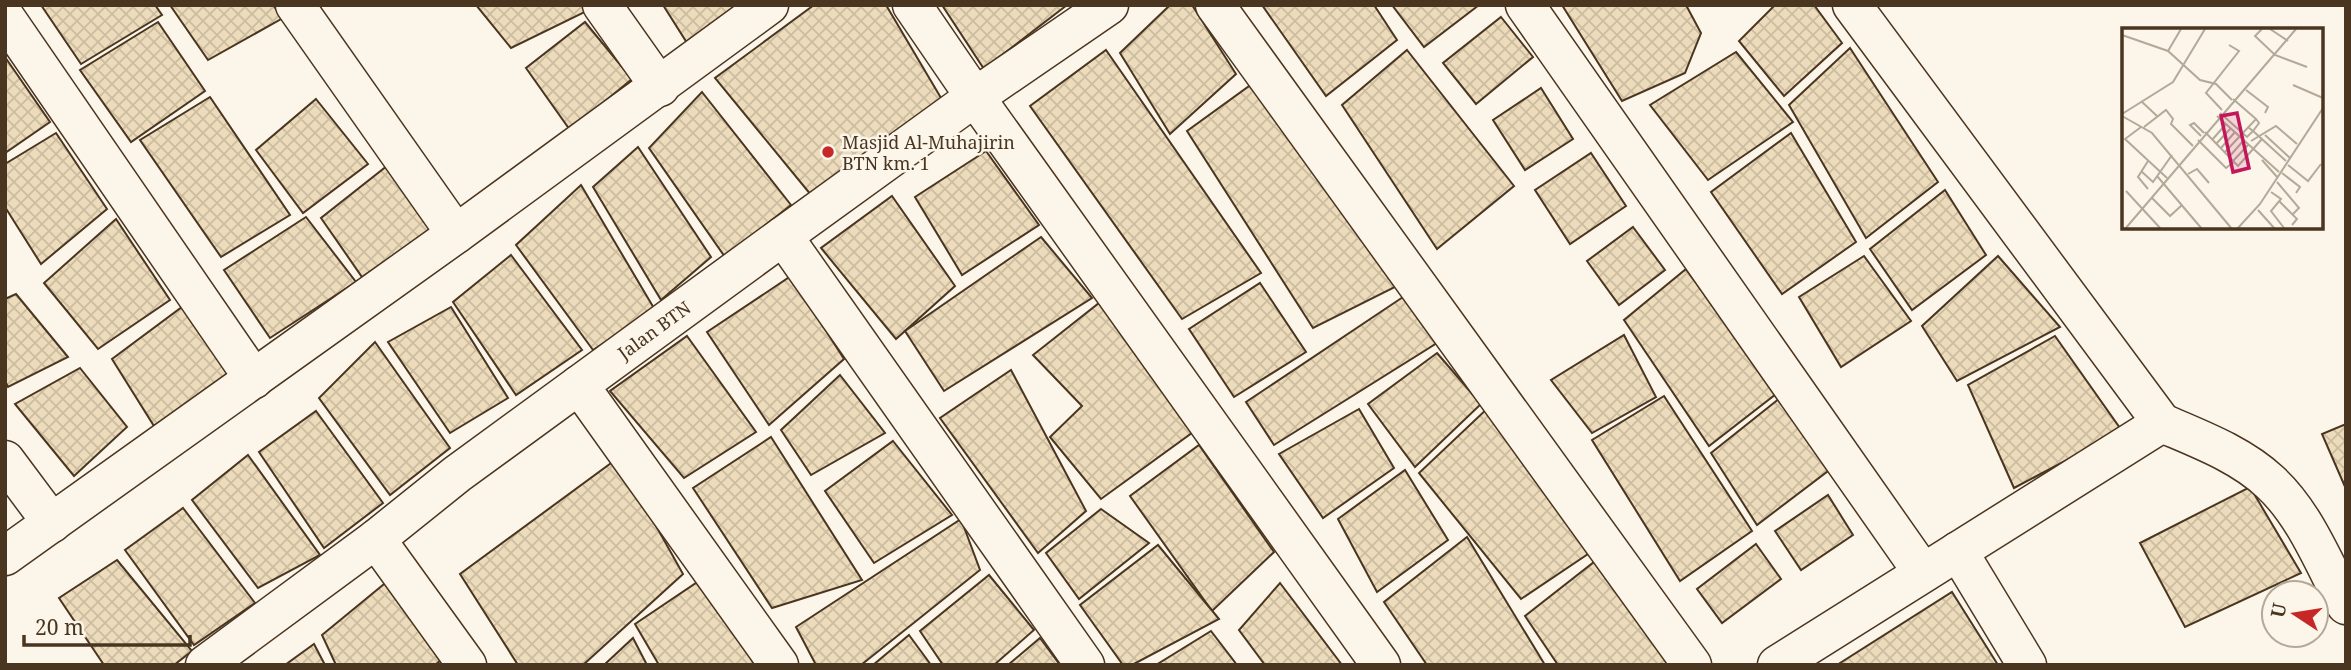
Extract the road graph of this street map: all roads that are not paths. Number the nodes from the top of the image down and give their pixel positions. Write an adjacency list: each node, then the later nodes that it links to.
1 (295, 5): 12 (street)
2 (602, 5): 10 (street)
3 (769, 5): 10 (street)
4 (912, 5): 11 (street)
5 (1109, 5): 11 (street, Jalan BTN)
6 (1215, 5): 29 (street)
7 (1525, 5): 22 (street)
8 (1852, 5): 16 (street)
9 (5, 17): 14 (street)
10 (660, 87): 12 (street)
11 (975, 97): 13 (street, Jalan BTN); 28 (street)
12 (456, 234): 14 (street)
13 (783, 236): 15 (street, Jalan BTN); 27 (street)
14 (254, 379): 18 (street)
15 (579, 384): 19 (street, Jalan BTN); 26 (street)
16 (2162, 423): 20 (street); 23 (street)
17 (5, 460): 18 (street)
18 (52, 523): 21 (street)
19 (376, 539): 24 (street, Jalan BTN); 25 (street)
20 (1958, 551): 22 (street); 31 (street)
21 (5, 556)
22 (1923, 573): 30 (street)
23 (2346, 605)
24 (205, 665)
25 (467, 665)
26 (779, 665)
27 (1085, 665)
28 (1381, 665)
29 (1692, 665)
30 (1777, 665)
31 (2027, 665)

